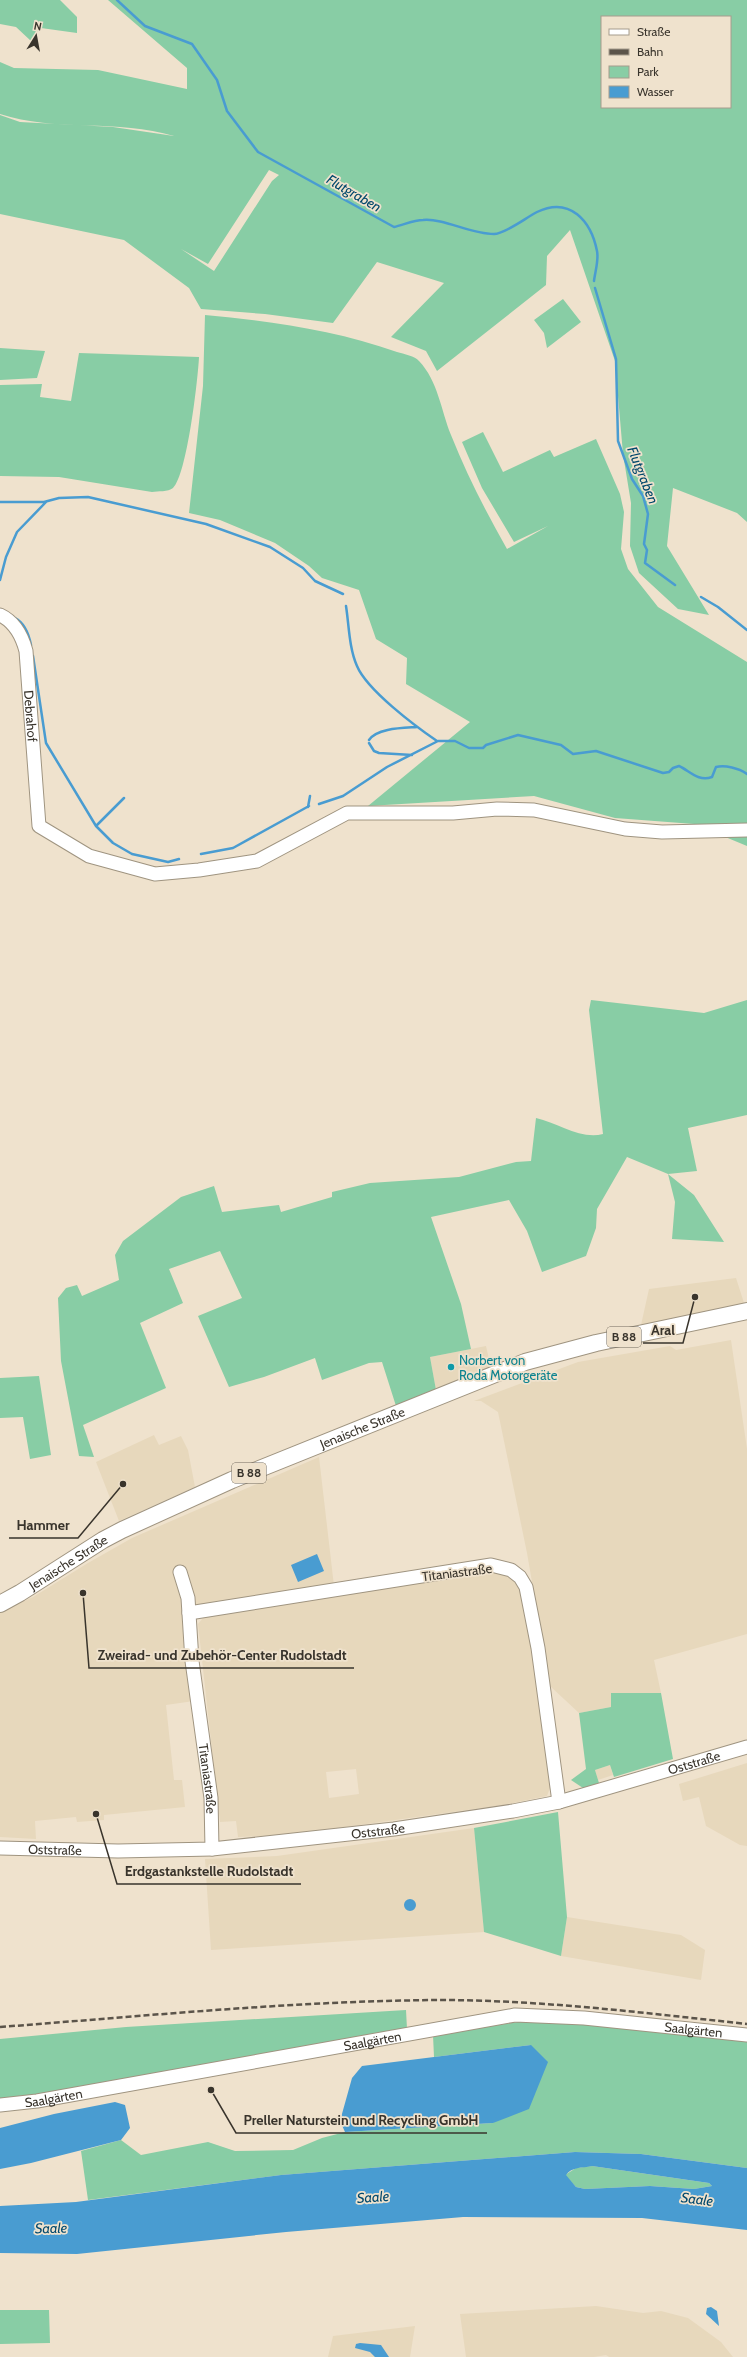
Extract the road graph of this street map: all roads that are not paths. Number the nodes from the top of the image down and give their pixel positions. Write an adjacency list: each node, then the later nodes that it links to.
1 (0, 615): 2 (street, Debrahof)
2 (747, 830)
3 (747, 1311): 5 (main road, Jenaische Straße / B 88)
4 (180, 1572): 6 (street, Titaniastraße)
5 (0, 1604)
6 (189, 1613): 8 (street, Titaniastraße); 10 (street, Titaniastraße)
7 (747, 1747): 8 (street, Oststraße)
8 (559, 1802): 10 (street, Oststraße)
9 (0, 1848): 10 (street, Oststraße)
10 (212, 1850)
11 (747, 2035): 12 (street, Saalgärten)
12 (0, 2105)

